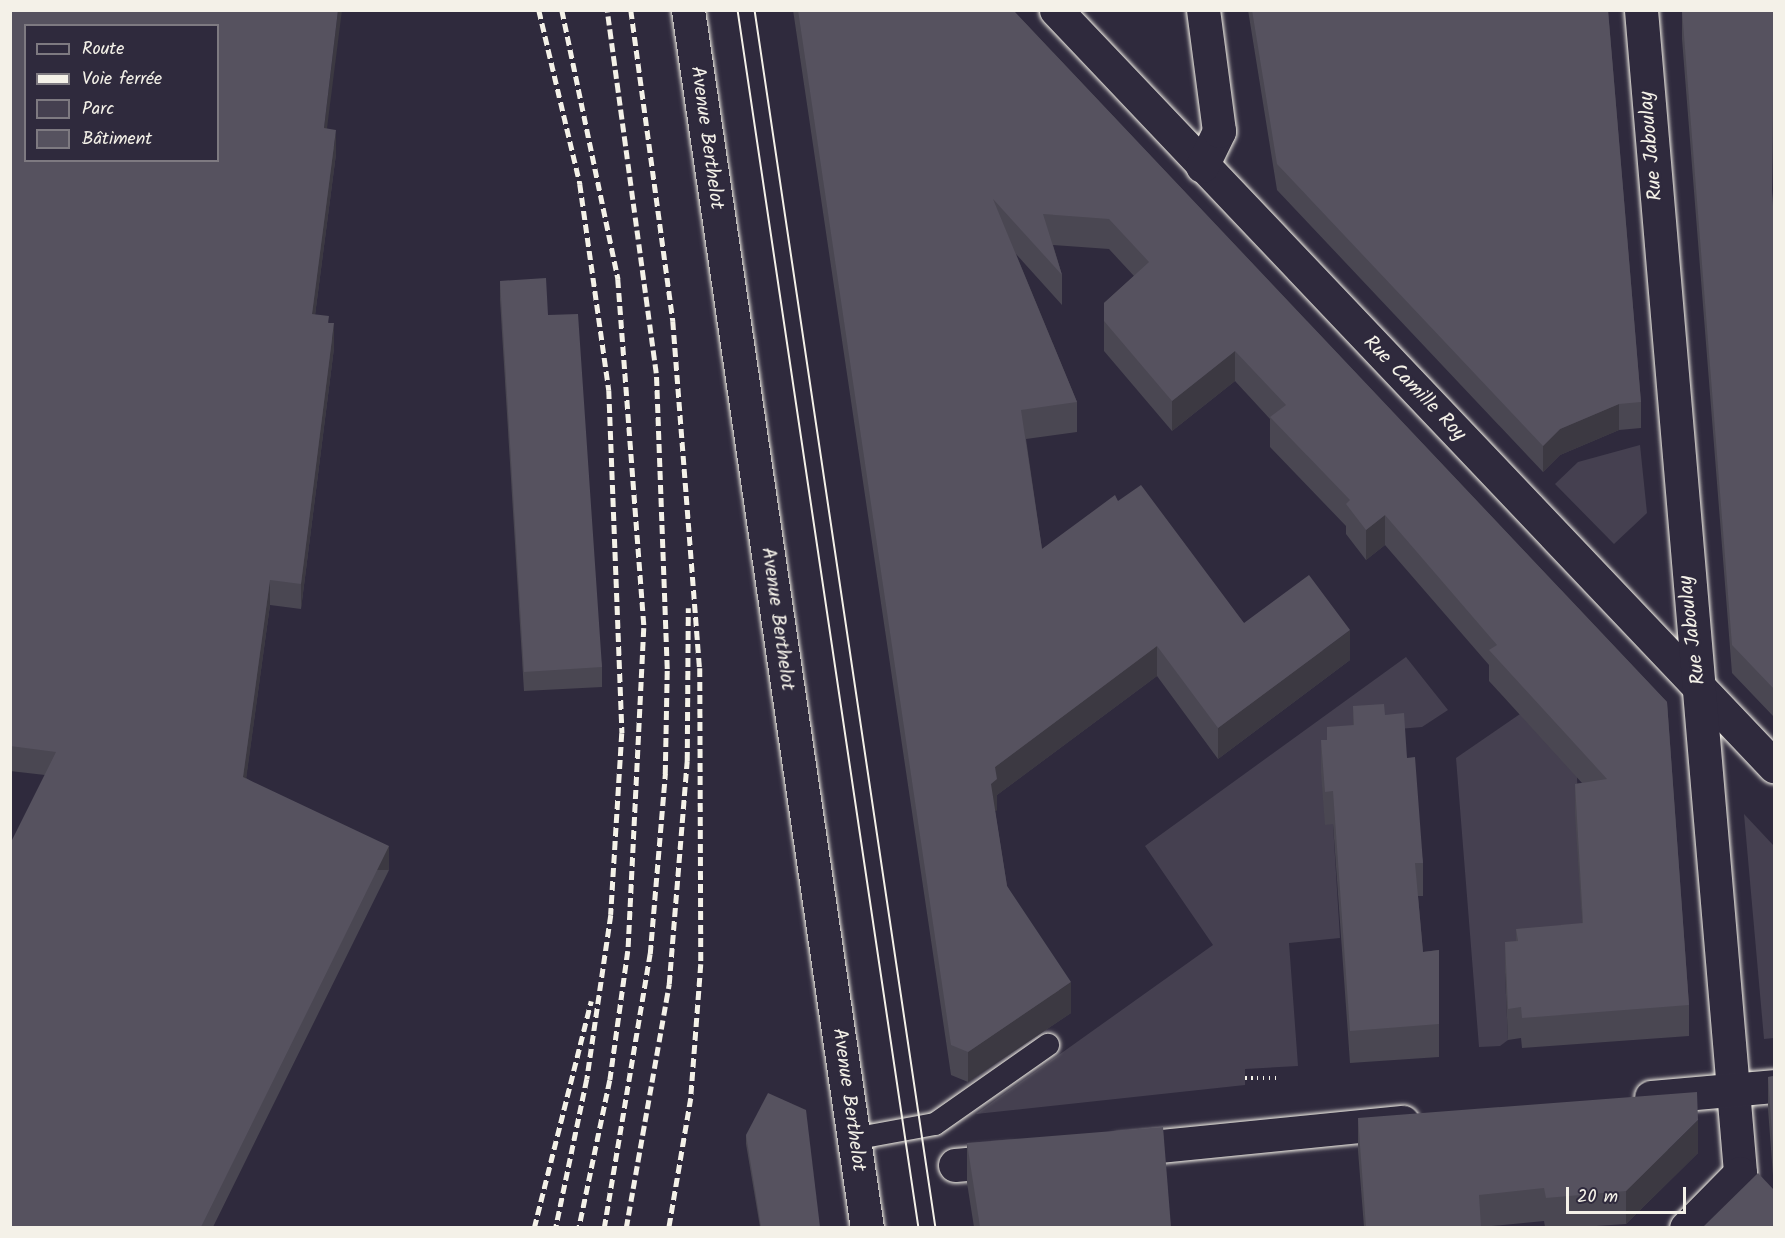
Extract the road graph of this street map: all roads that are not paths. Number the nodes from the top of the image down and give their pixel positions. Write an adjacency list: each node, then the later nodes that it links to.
1 (688, 10): 13 (street, Avenue Berthelot)
2 (1056, 10): 5 (street, Rue Camille Roy)
3 (1203, 10): 5 (street)
4 (1641, 10): 6 (street, Rue Jaboulay)
5 (1202, 165): 6 (street, Rue Camille Roy)
6 (1700, 688): 7 (street, Rue Camille Roy); 9 (street, Rue Jaboulay)
7 (1774, 766)
8 (1048, 1045): 13 (lane)
9 (1734, 1086): 10 (street); 11 (street); 18 (street, Rue Jaboulay)
10 (1774, 1086)
11 (1614, 1101)
12 (1437, 1119): 14 (street)
13 (854, 1139): 17 (street, Avenue Berthelot)
14 (1093, 1152)
15 (1046, 1157): 16 (street)
16 (955, 1165)
17 (867, 1227)
18 (1686, 1227)

